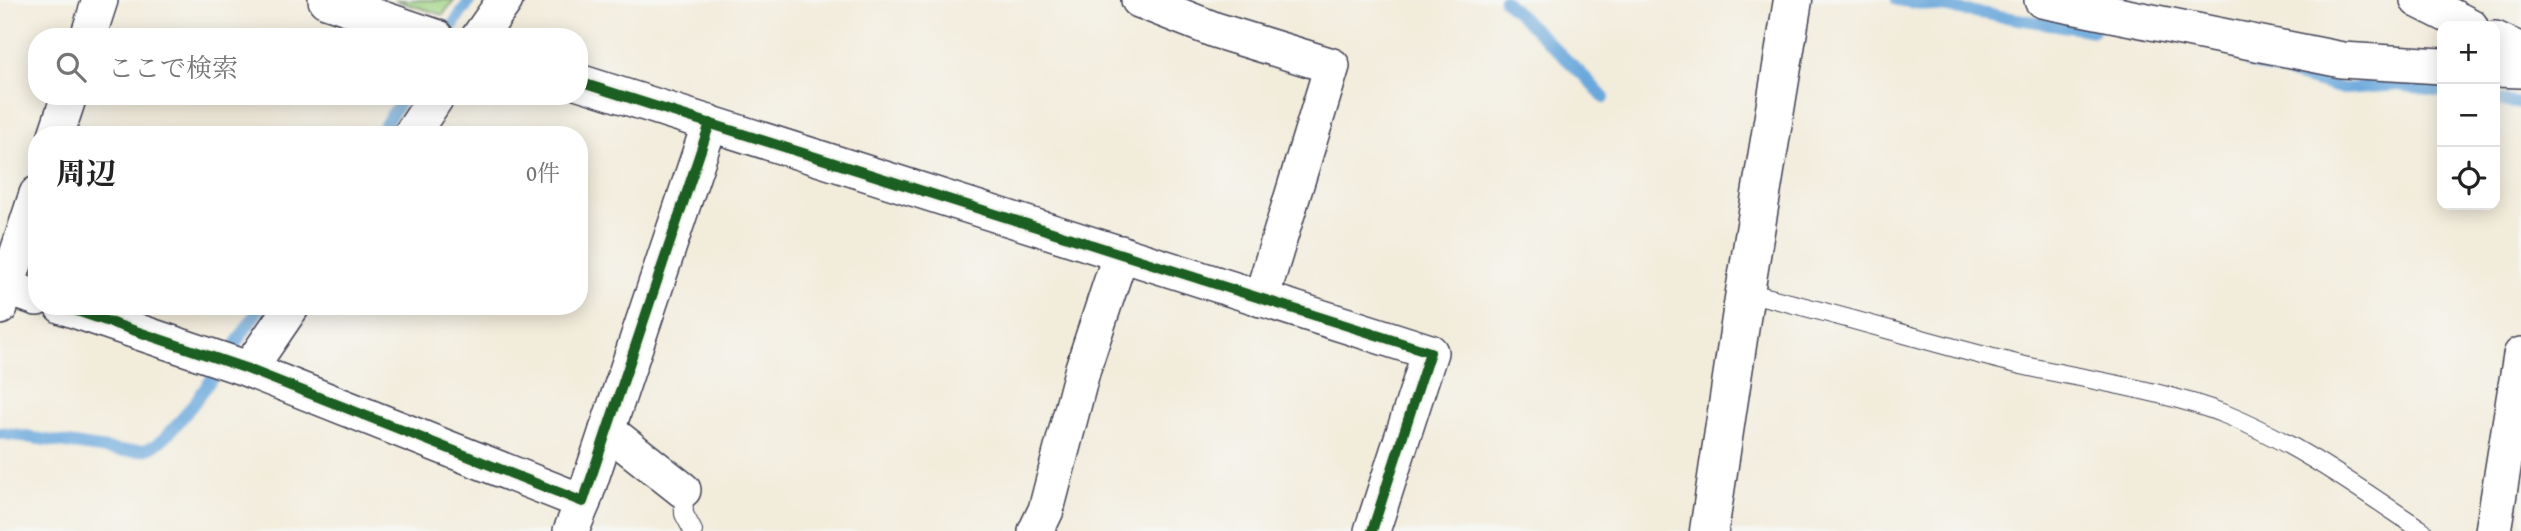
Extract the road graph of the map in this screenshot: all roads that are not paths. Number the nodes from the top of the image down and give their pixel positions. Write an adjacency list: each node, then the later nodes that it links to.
1 (100, 0): 10 (street)
2 (326, 0): 11 (street)
3 (505, 0): 12 (street)
4 (1139, 0): 8 (street)
5 (1793, 0): 26 (street)
6 (2042, 0): 15 (street)
7 (2418, 0): 9 (street)
8 (1217, 15): 28 (street)
9 (2460, 21)
10 (91, 28)
11 (409, 28)
12 (485, 28)
13 (2500, 40): 14 (street)
14 (2521, 51)
15 (2437, 66)
16 (2500, 69): 17 (street)
17 (2521, 70)
18 (588, 85): 21 (street)
19 (66, 105): 22 (street)
20 (432, 105): 23 (street)
21 (710, 122): 25 (street); 33 (street)
22 (59, 126)
23 (417, 126)
24 (28, 234): 27 (street)
25 (1121, 253): 28 (street); 37 (street)
26 (1745, 292): 39 (street); 40 (lane)
27 (14, 297)
28 (1261, 299): 38 (street)
29 (88, 315): 32 (street)
30 (286, 315): 32 (street)
31 (2521, 355): 41 (street)
32 (247, 369): 35 (street)
33 (607, 430): 34 (street); 35 (street)
34 (683, 490): 36 (lane)
35 (577, 516)
36 (693, 531)
37 (1036, 531)
38 (1372, 531)
39 (1709, 531)
40 (2423, 531)
41 (2493, 531)

